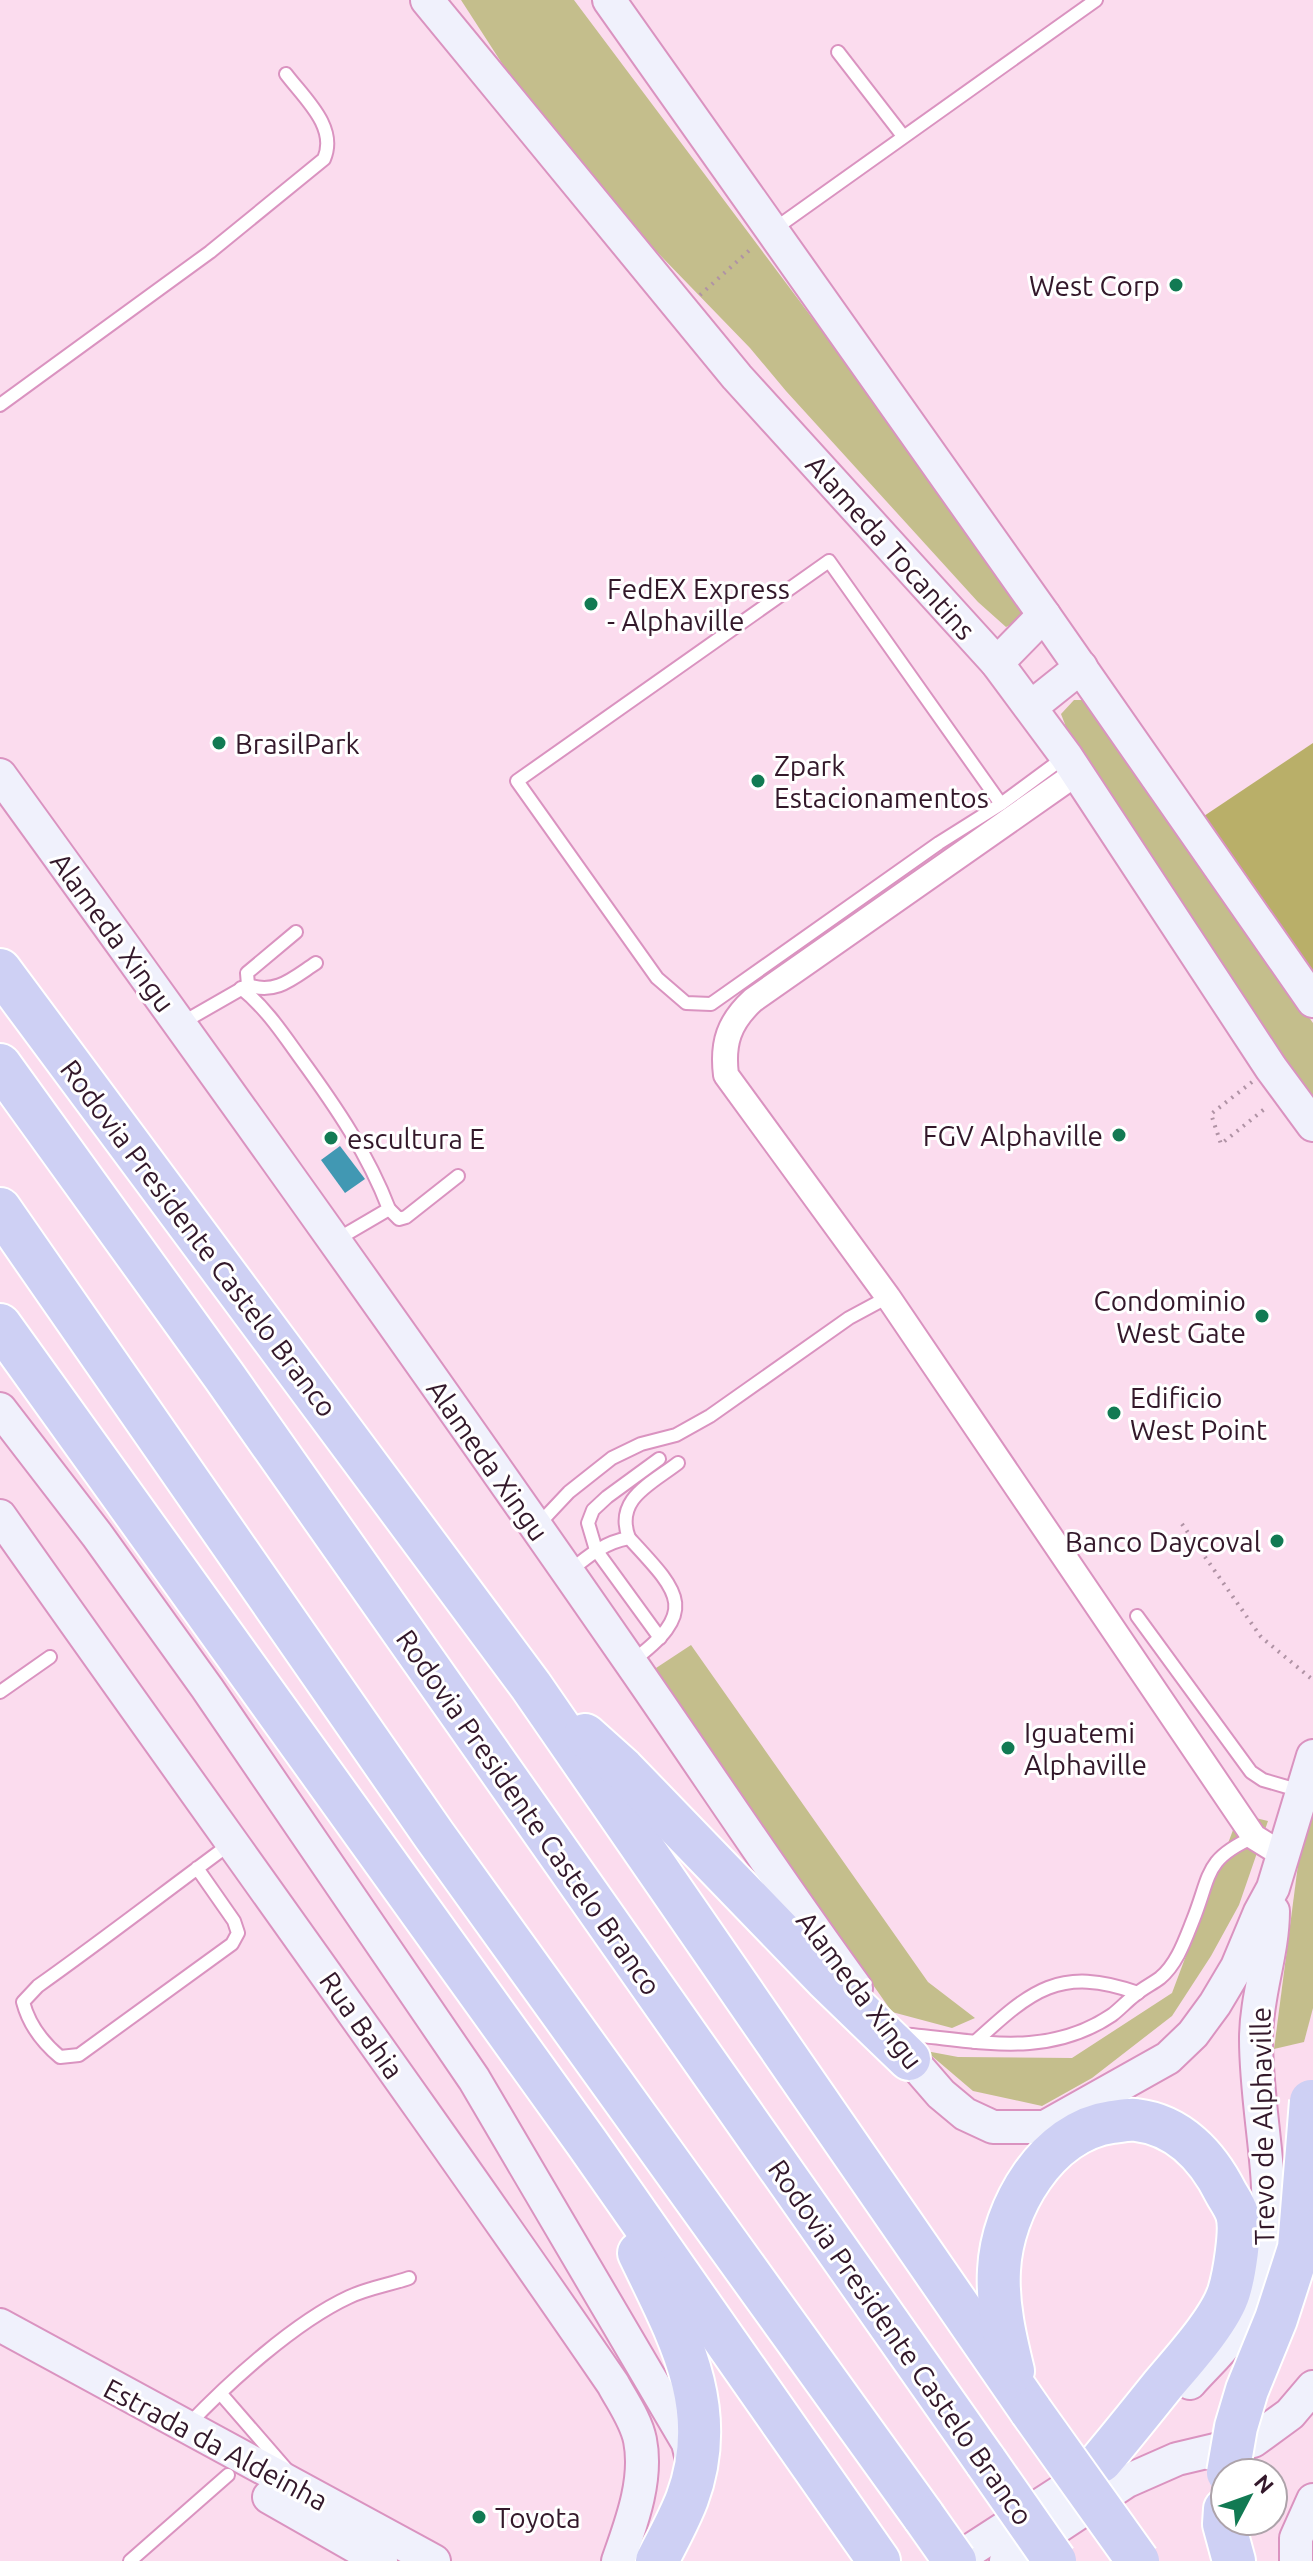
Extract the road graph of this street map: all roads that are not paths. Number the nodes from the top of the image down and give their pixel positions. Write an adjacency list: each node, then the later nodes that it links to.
1 (427, 0): 10 (main road, Alameda Tocantins)
2 (609, 0): 7 (main road)
3 (1096, 0): 6 (lane)
4 (838, 52): 6 (lane)
5 (286, 74): 8 (lane)
6 (903, 136): 7 (lane)
7 (773, 230): 9 (main road)
8 (0, 405)
9 (1044, 615): 10 (main road); 11 (main road)
10 (997, 663): 12 (main road, Alameda Tocantins)
11 (1081, 667): 12 (main road); 20 (main road)
12 (1031, 707): 13 (main road, Alameda Tocantins)
13 (1071, 765): 15 (lane); 23 (main road, Alameda Tocantins); 28 (street)
14 (0, 775): 21 (main road, Alameda Xingu)
15 (1001, 804): 15 (lane)
16 (296, 932): 19 (lane)
17 (316, 963): 19 (lane)
18 (0, 970): 42 (highway, Rodovia Presidente Castelo Branco)
19 (245, 986): 21 (lane); 26 (lane)
20 (1313, 1001)
21 (180, 1024): 27 (main road, Alameda Xingu)
22 (0, 1065): 78 (highway, Rodovia Presidente Castelo Branco, bridge)
23 (1313, 1125)
24 (458, 1176): 26 (lane)
25 (0, 1209): 76 (highway, bridge)
26 (389, 1209): 27 (lane)
27 (334, 1242): 33 (main road, Alameda Xingu)
28 (888, 1297): 33 (lane); 46 (street)
29 (0, 1325): 55 (highway)
30 (0, 1409): 65 (main road)
31 (659, 1459): 36 (lane)
32 (678, 1463): 35 (lane)
33 (535, 1527): 37 (main road, Alameda Xingu)
34 (9, 1535): 47 (main road, Rua Bahia)
35 (629, 1538): 36 (lane); 39 (lane)
36 (596, 1550): 37 (lane); 39 (lane)
37 (567, 1572): 41 (main road, Alameda Xingu)
38 (1137, 1616): 45 (lane)
39 (660, 1638): 41 (lane)
40 (50, 1657): 43 (lane)
41 (631, 1662): 53 (main road, Alameda Xingu)
42 (531, 1686): 53 (highway); 61 (highway, Rodovia Presidente Castelo Branco)
43 (0, 1692)
44 (1313, 1756): 45 (main road)
45 (1301, 1791): 48 (main road)
46 (1254, 1837): 48 (street); 51 (lane)
47 (232, 1842): 49 (lane); 74 (main road, Rua Bahia)
48 (1283, 1855): 50 (main road)
49 (197, 1868): 49 (lane)
50 (1273, 1888): 53 (main road, Alameda Xingu); 64 (main road, Trevo de Alphaville)
51 (1138, 1993): 52 (lane); 52 (lane)
52 (975, 2042): 53 (lane)
53 (899, 2046)
54 (1312, 2094): 63 (highway, bridge)
55 (587, 2143): 65 (highway); 70 (highway)
56 (409, 2278): 60 (lane)
57 (0, 2325): 62 (main road, Estrada da Aldeinha)
58 (0, 2349): 66 (main road, Estrada da Aldeinha)
59 (1313, 2387): 77 (main road)
60 (221, 2394): 62 (lane); 67 (lane)
61 (1024, 2400): 64 (highway); 79 (highway, Rodovia Presidente Castelo Branco, bridge)
62 (186, 2428): 67 (main road, Estrada da Aldeinha)
63 (1231, 2457)
64 (1101, 2461): 76 (main road, Trevo de Alphaville)
65 (694, 2472): 75 (highway)
66 (228, 2475): 71 (lane); 72 (main road, Estrada da Aldeinha)
67 (305, 2492): 73 (main road, Estrada da Aldeinha)
68 (1313, 2500): 81 (main road)
69 (1228, 2537): 80 (highway)
70 (875, 2555)
71 (130, 2561)
72 (381, 2561)
73 (434, 2561)
74 (618, 2561)
75 (657, 2561)
76 (954, 2561)
77 (1006, 2561)
78 (1055, 2561)
79 (1138, 2561)
80 (1234, 2561)
81 (1296, 2561)

